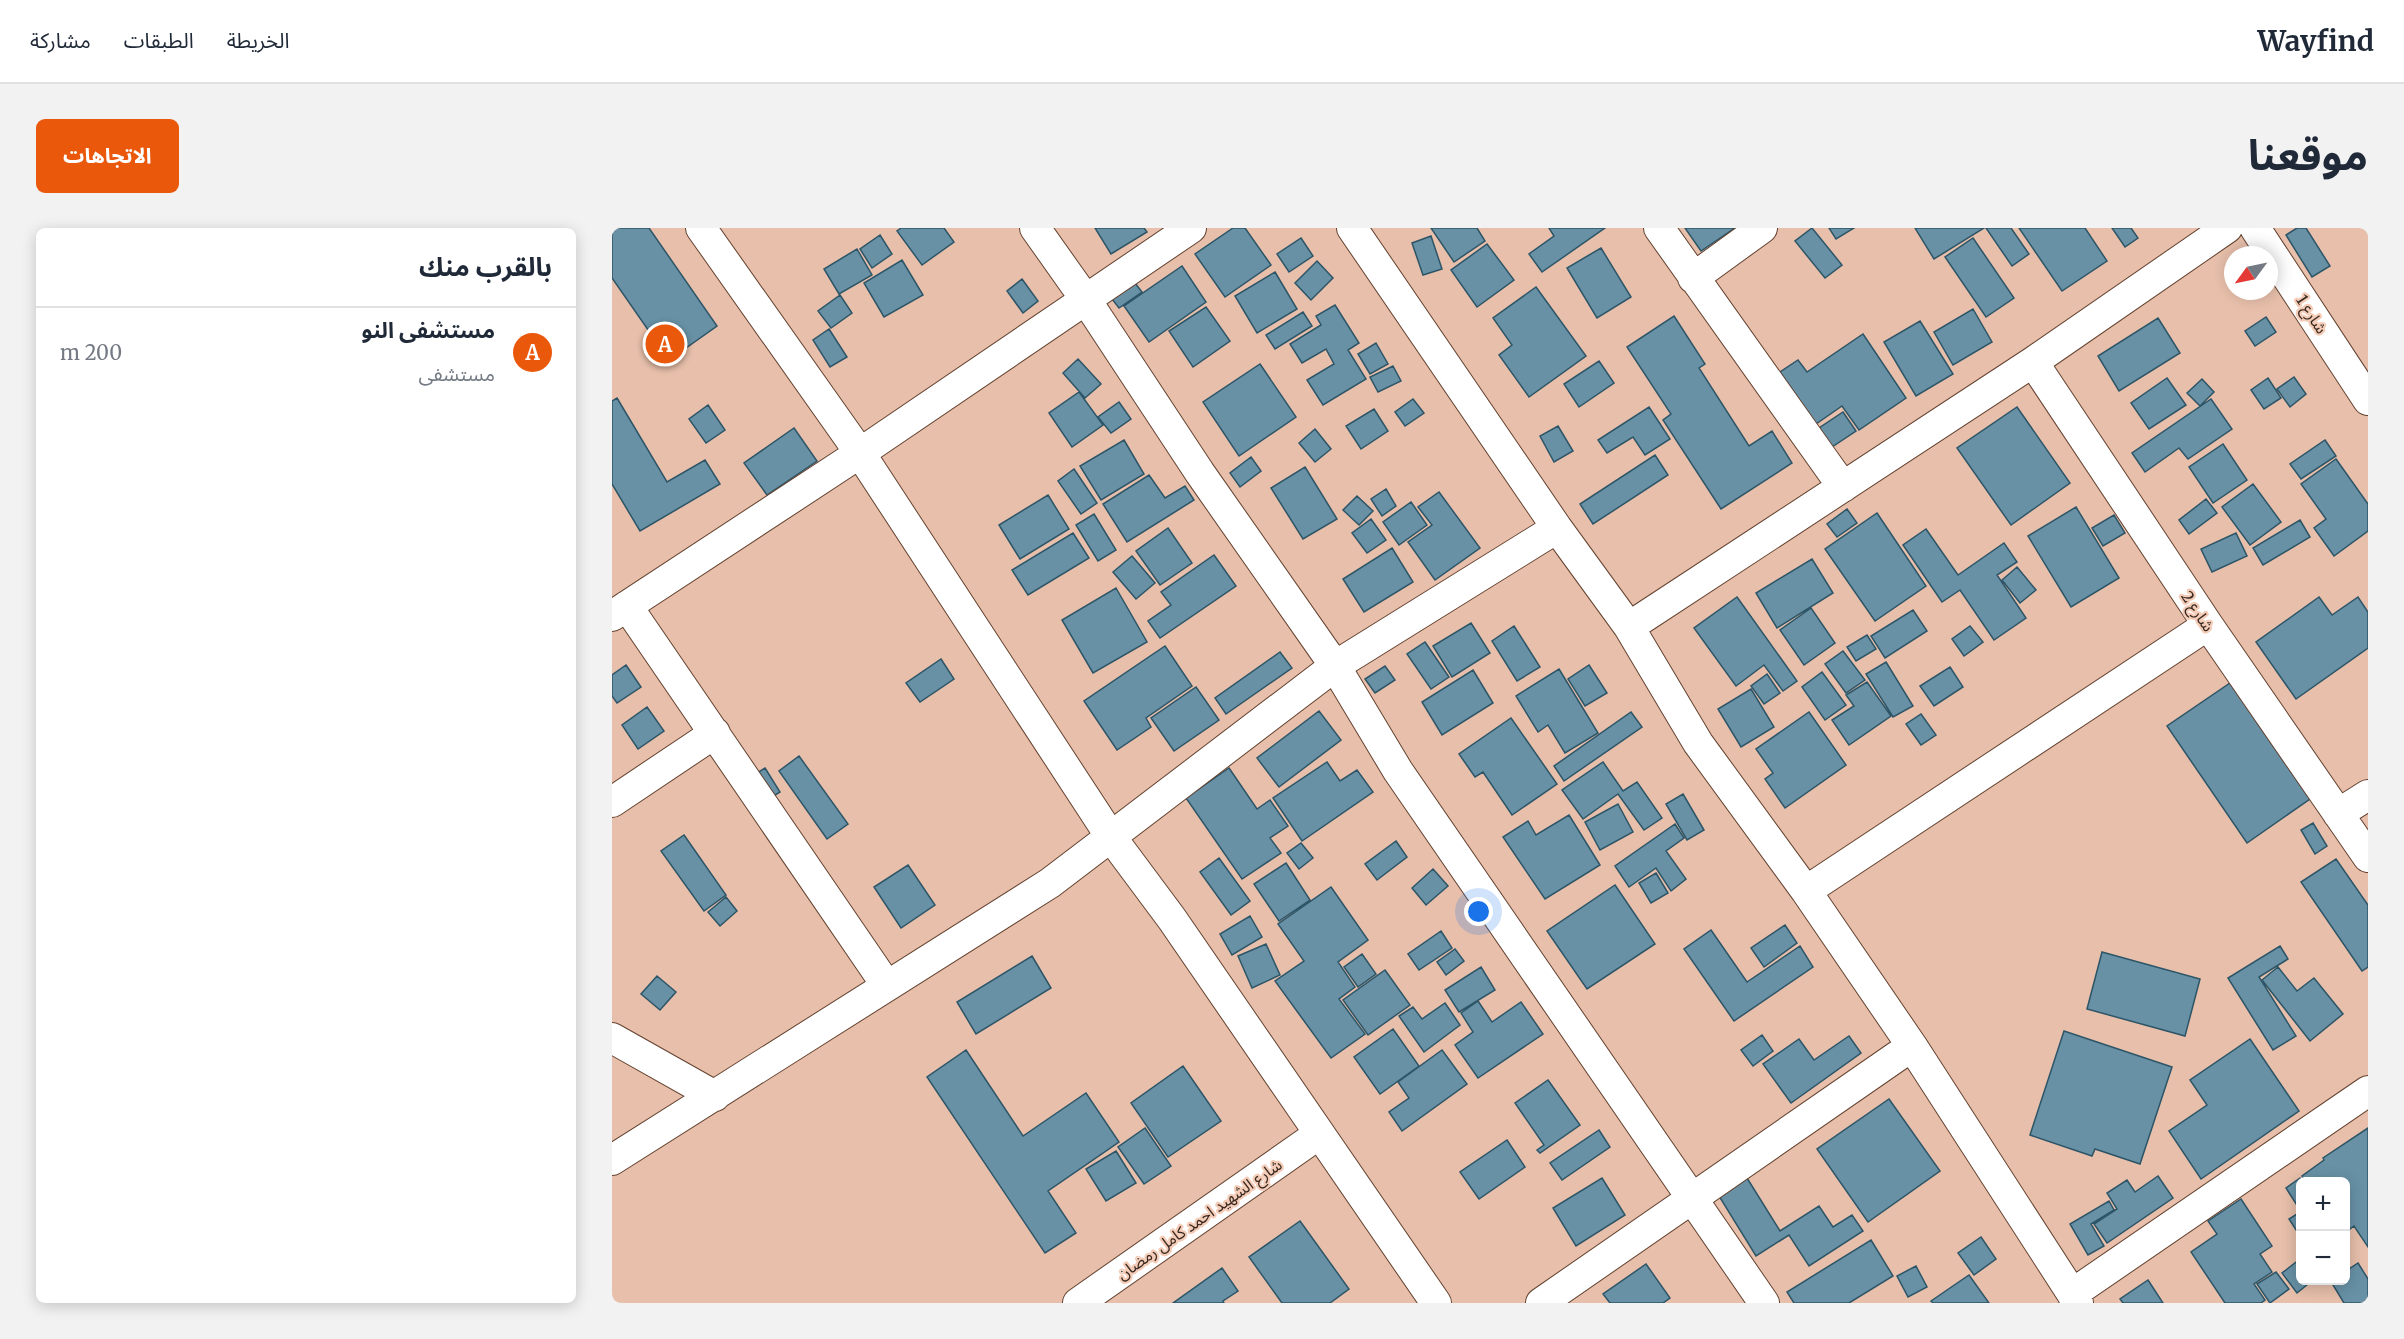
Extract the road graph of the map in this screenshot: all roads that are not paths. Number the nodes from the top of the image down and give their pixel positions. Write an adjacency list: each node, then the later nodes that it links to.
1 (701, 228): 13 (street)
2 (1035, 228): 10 (street)
3 (1191, 228): 10 (street)
4 (1352, 228): 15 (street)
5 (1659, 228): 9 (street)
6 (1762, 228): 9 (street)
7 (2227, 228): 11 (street)
8 (2255, 228): 12 (street, شارع 1)
9 (1693, 278): 14 (street)
10 (1086, 300): 13 (street); 19 (street)
11 (2033, 362): 14 (street); 17 (street, شارع 2)
12 (2368, 400)
13 (860, 453): 16 (street); 24 (street)
14 (1843, 487): 18 (street)
15 (1557, 528): 18 (street); 19 (street)
16 (620, 611): 20 (street)
17 (2208, 625): 23 (street, شارع 2); 26 (street)
18 (1629, 627): 26 (street)
19 (1335, 666): 24 (street); 34 (street)
20 (715, 733): 22 (street); 27 (street)
21 (2368, 795): 23 (street)
22 (612, 802)
23 (2338, 814): 25 (street, شارع 2)
24 (1111, 837): 27 (street); 32 (street)
25 (2368, 858)
26 (1806, 891): 29 (street)
27 (887, 986): 31 (street)
28 (612, 1038): 31 (street)
29 (1912, 1046): 34 (street); 36 (street)
30 (2368, 1091): 36 (street)
31 (715, 1096): 33 (street)
32 (1319, 1134): 35 (street, شارع الشهيد احمد كامل رمضان); 37 (street)
33 (612, 1160)
34 (1692, 1199): 38 (street); 39 (street)
35 (1097, 1298)
36 (2075, 1299)
37 (1436, 1303)
38 (1541, 1303)
39 (1764, 1303)

